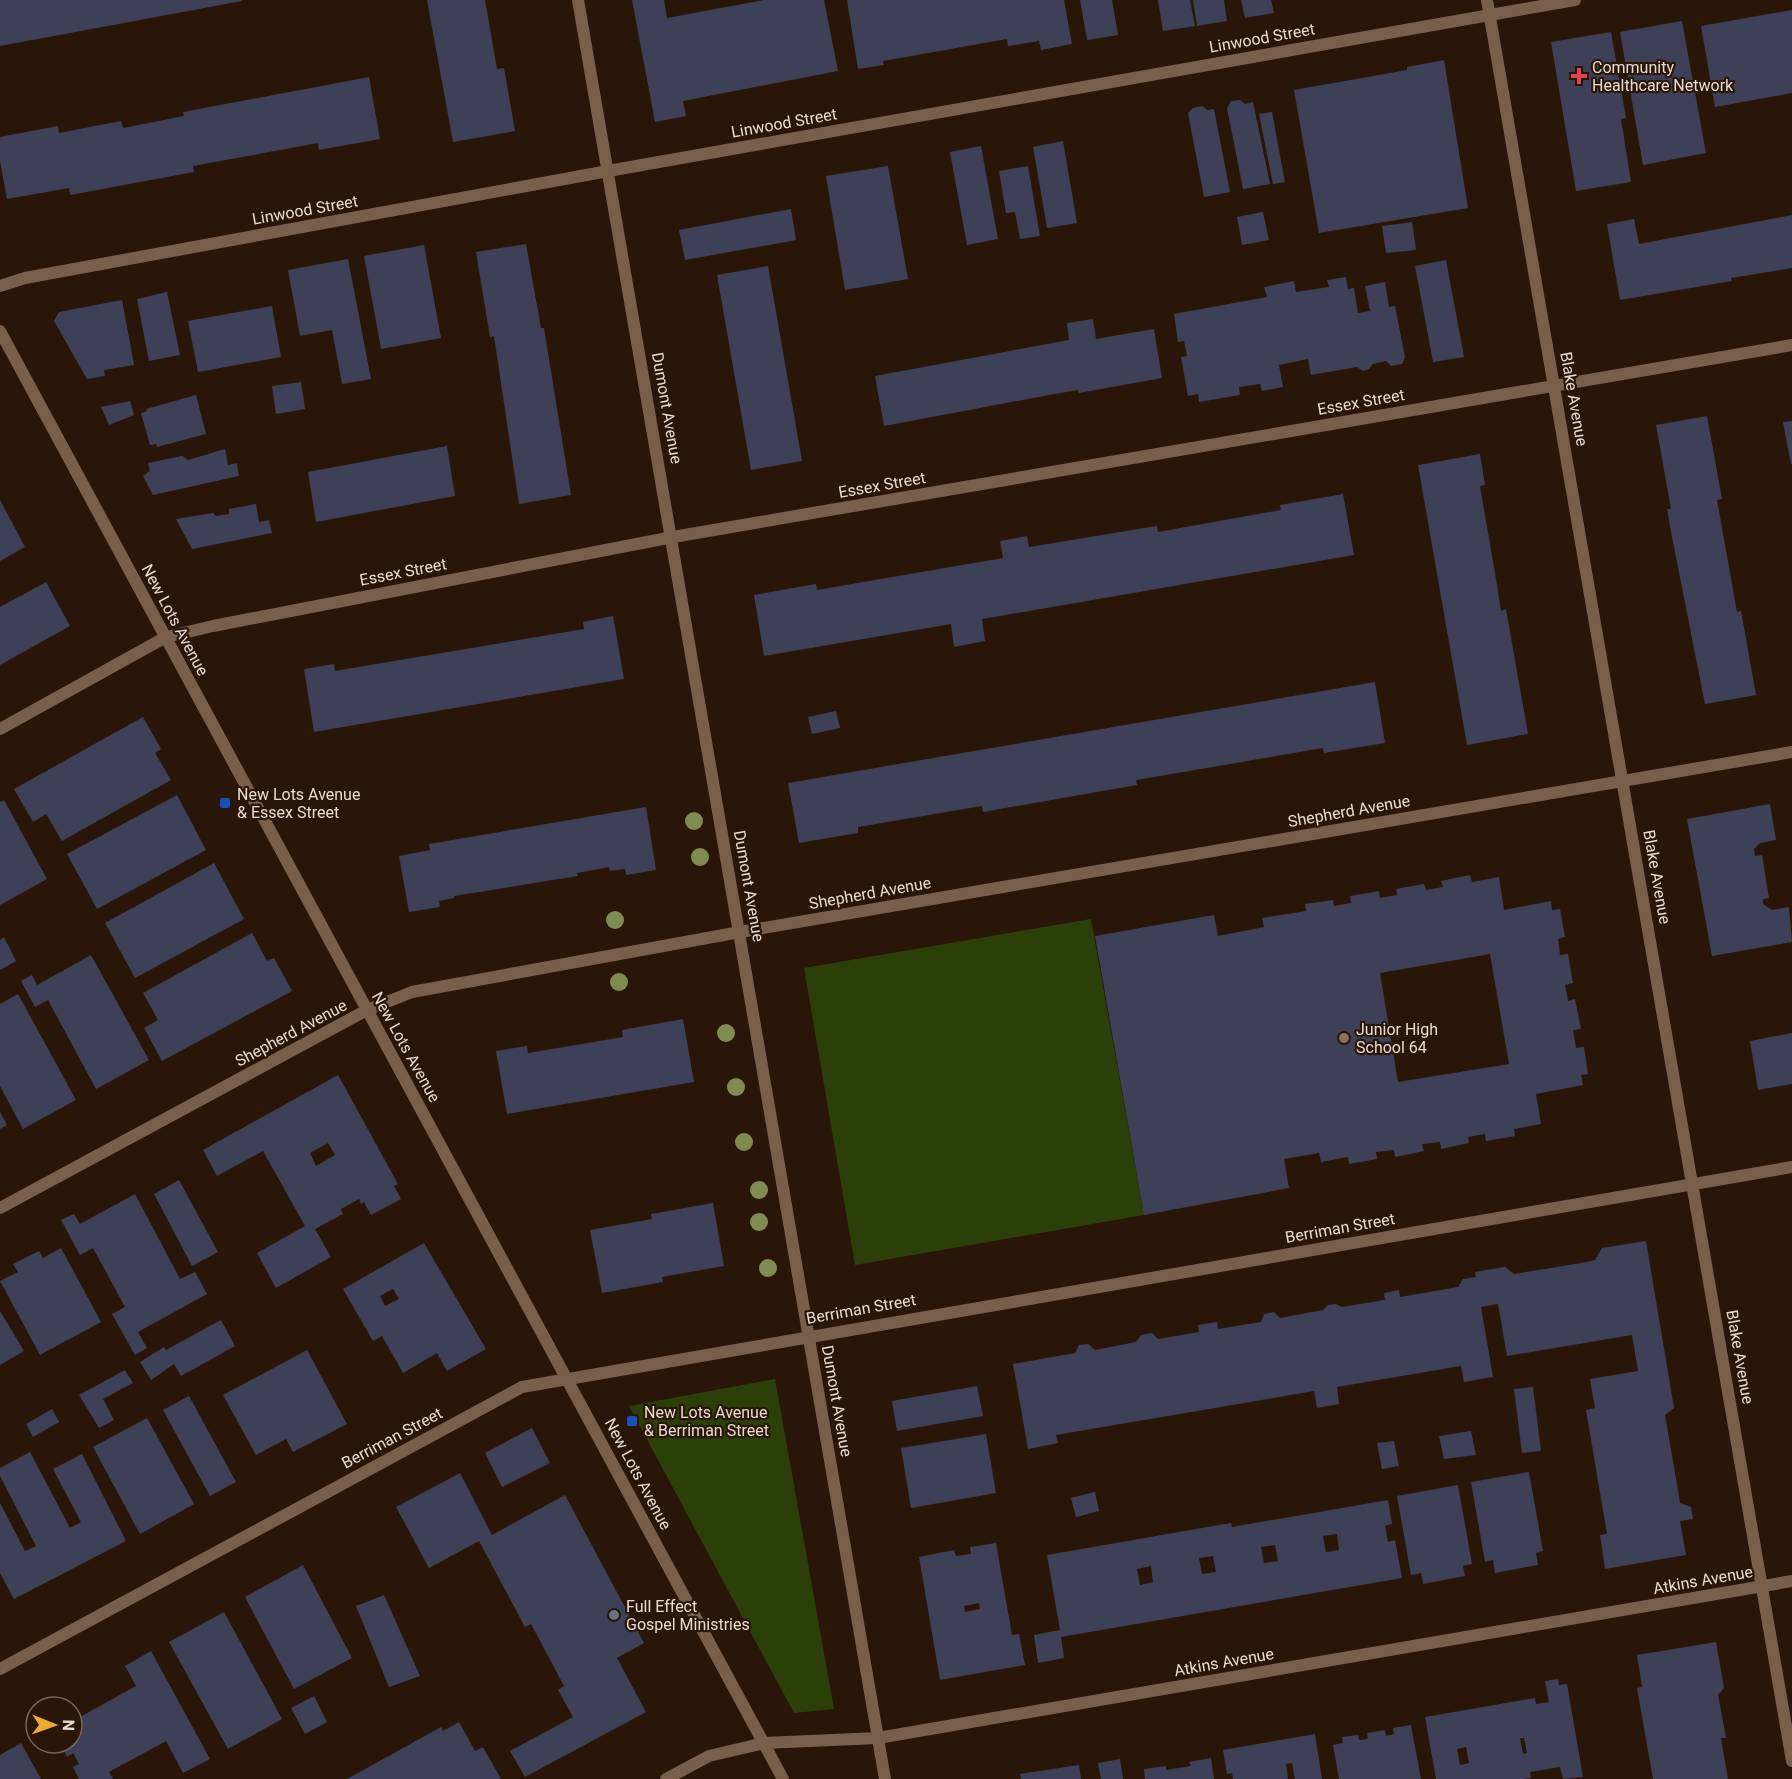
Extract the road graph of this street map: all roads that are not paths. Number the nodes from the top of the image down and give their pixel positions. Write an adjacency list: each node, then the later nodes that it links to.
1 (578, 0): 5 (street, Dumont Avenue)
2 (1487, 0): 4 (street, Blake Avenue)
3 (1575, 0): 4 (street, Linwood Street)
4 (1490, 15): 5 (street, Linwood Street); 9 (street, Blake Avenue)
5 (608, 171): 6 (street, Linwood Street); 10 (street, Dumont Avenue)
6 (0, 285)
7 (0, 331): 11 (street, New Lots Avenue)
8 (1792, 345): 9 (street, Essex Street)
9 (1556, 386): 10 (street, Essex Street); 14 (street, Blake Avenue)
10 (673, 537): 11 (street, Essex Street); 15 (street, Dumont Avenue)
11 (166, 637): 12 (street, Essex Street); 16 (street, New Lots Avenue)
12 (0, 729)
13 (1792, 752): 14 (street, Shepherd Avenue)
14 (1624, 781): 15 (street, Shepherd Avenue); 18 (street, Blake Avenue)
15 (740, 932): 16 (street, Shepherd Avenue); 20 (street, Dumont Avenue)
16 (367, 1010): 19 (street, Shepherd Avenue); 21 (street, New Lots Avenue)
17 (1792, 1167): 18 (street, Berriman Street)
18 (1694, 1184): 20 (street, Berriman Street); 23 (street, Blake Avenue)
19 (0, 1208)
20 (809, 1335): 21 (street, Berriman Street); 25 (street, Dumont Avenue)
21 (568, 1379): 24 (street, Berriman Street); 26 (street, New Lots Avenue)
22 (1792, 1581): 23 (street, Atkins Avenue)
23 (1762, 1587): 25 (street, Atkins Avenue); 27 (street, Blake Avenue)
24 (0, 1670)
25 (878, 1738): 26 (street, Atkins Avenue); 30 (street, Dumont Avenue)
26 (764, 1743): 28 (street, Atkins Avenue); 29 (street, New Lots Avenue)
27 (1792, 1761)
28 (666, 1779)
29 (783, 1779)
30 (885, 1779)

